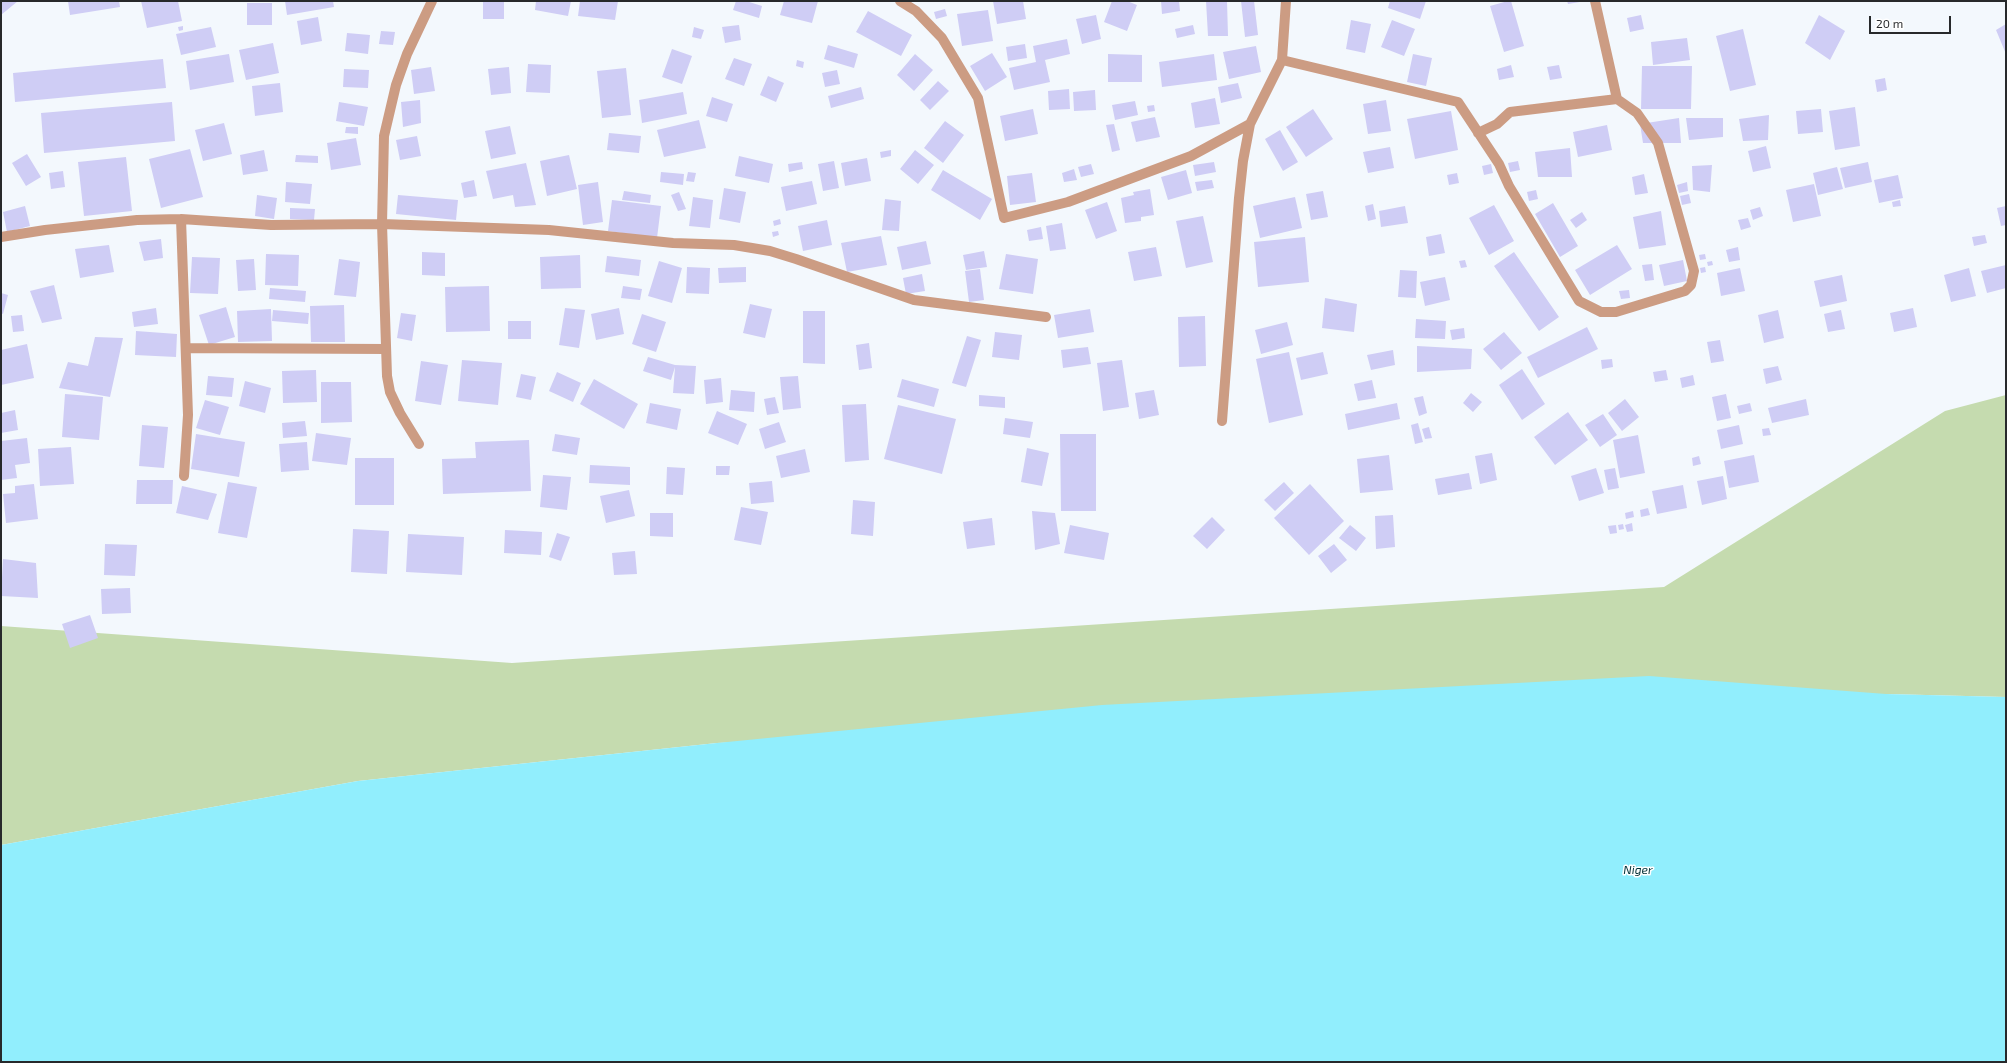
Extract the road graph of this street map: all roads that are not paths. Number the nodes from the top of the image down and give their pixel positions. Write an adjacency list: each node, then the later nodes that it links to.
1 (432, 1): 10 (street)
2 (900, 1): 7 (street)
3 (1286, 1): 5 (street)
4 (1595, 1): 6 (street)
5 (1282, 60): 7 (street); 8 (street)
6 (1617, 99): 8 (street); 8 (street)
7 (1250, 124): 15 (street)
8 (1478, 133)
9 (181, 219): 10 (street); 11 (street); 13 (street)
10 (382, 224): 12 (street); 14 (street)
11 (1, 237)
12 (1046, 317)
13 (187, 348): 14 (street); 17 (street)
14 (386, 349): 16 (street)
15 (1222, 420)
16 (419, 444)
17 (184, 476)

